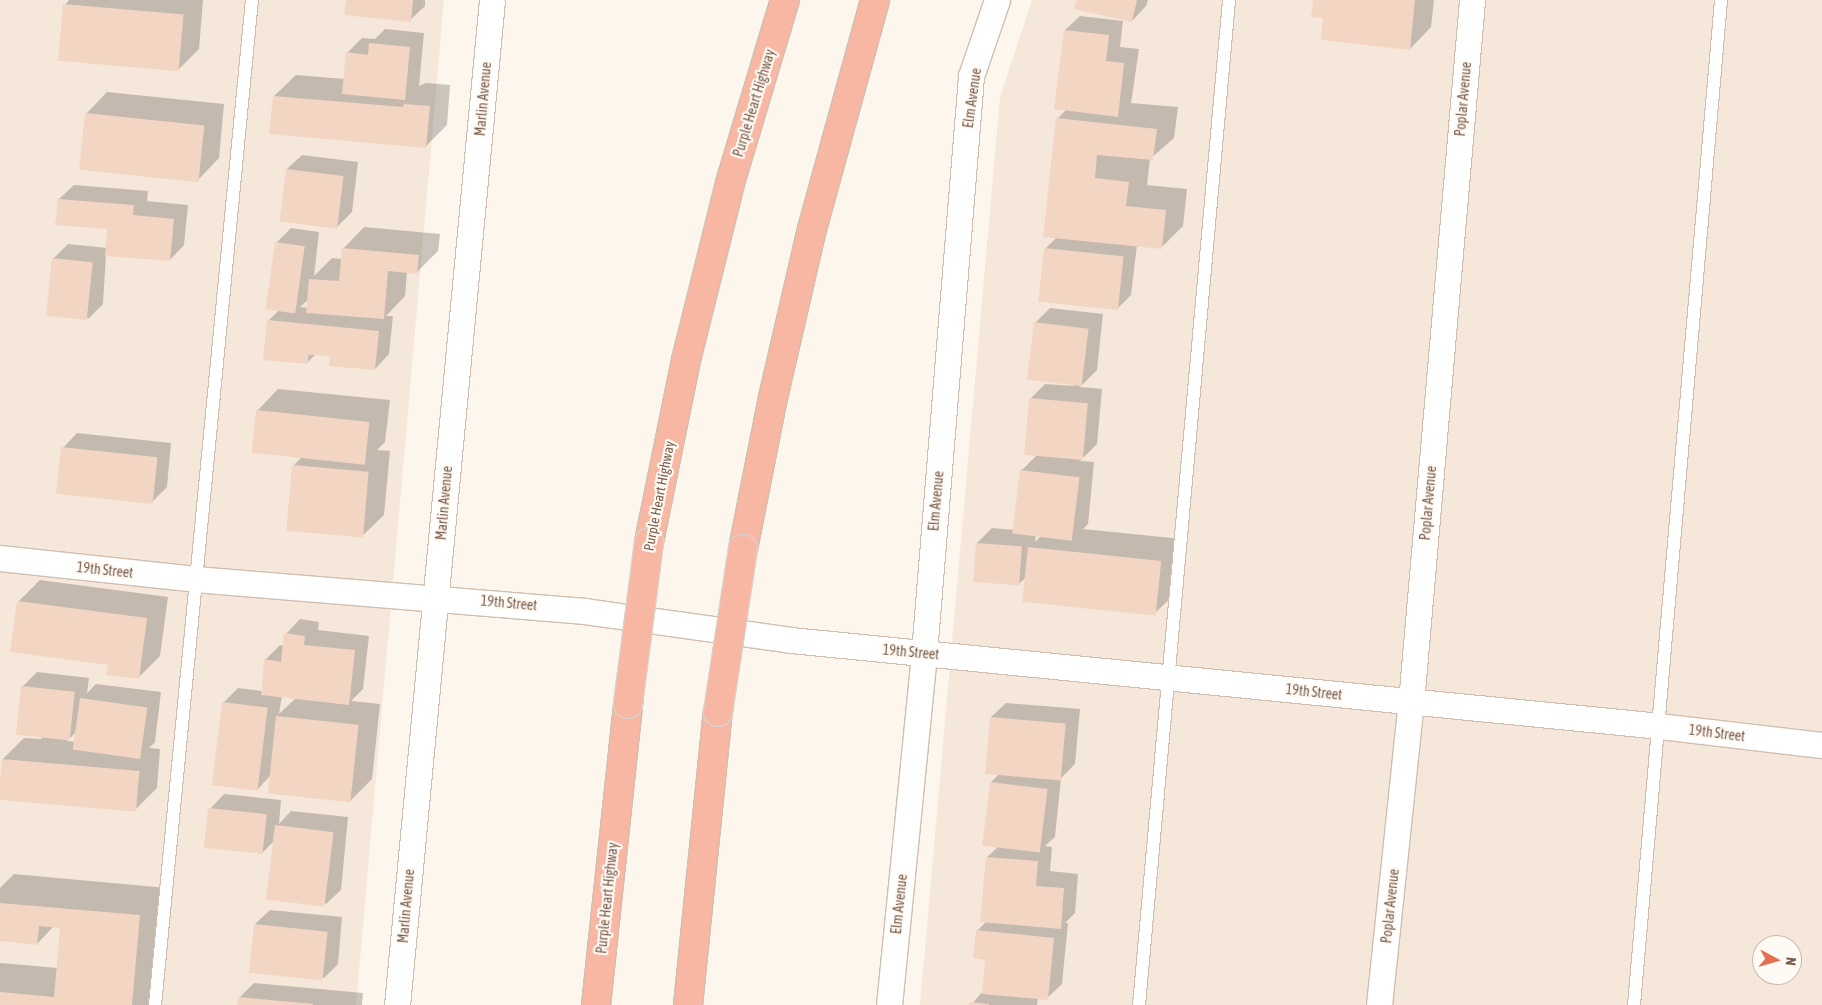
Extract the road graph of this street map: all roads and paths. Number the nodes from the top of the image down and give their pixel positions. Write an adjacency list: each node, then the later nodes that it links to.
1 (252, 0): 10 (lane)
2 (492, 0): 11 (street, Marlin Avenue)
3 (785, 0): 19 (highway, Purple Heart Highway, bridge)
4 (875, 0): 20 (highway, bridge)
5 (997, 0): 12 (street, Elm Avenue)
6 (1229, 0): 13 (lane)
7 (1472, 0): 14 (street, Poplar Avenue)
8 (1721, 0): 15 (lane)
9 (0, 558): 10 (street, 19th Street)
10 (195, 579): 11 (street, 19th Street); 17 (lane)
11 (436, 596): 12 (street, 19th Street); 18 (street, Marlin Avenue)
12 (924, 652): 13 (street, 19th Street); 21 (street, Elm Avenue)
13 (1169, 677): 14 (street, 19th Street); 22 (lane)
14 (1411, 702): 15 (street, 19th Street); 23 (street, Poplar Avenue)
15 (1660, 726): 16 (street, 19th Street); 24 (lane)
16 (1822, 745)
17 (155, 1005)
18 (397, 1005)
19 (596, 1005)
20 (688, 1005)
21 (889, 1005)
22 (1139, 1005)
23 (1379, 1005)
24 (1634, 1005)

